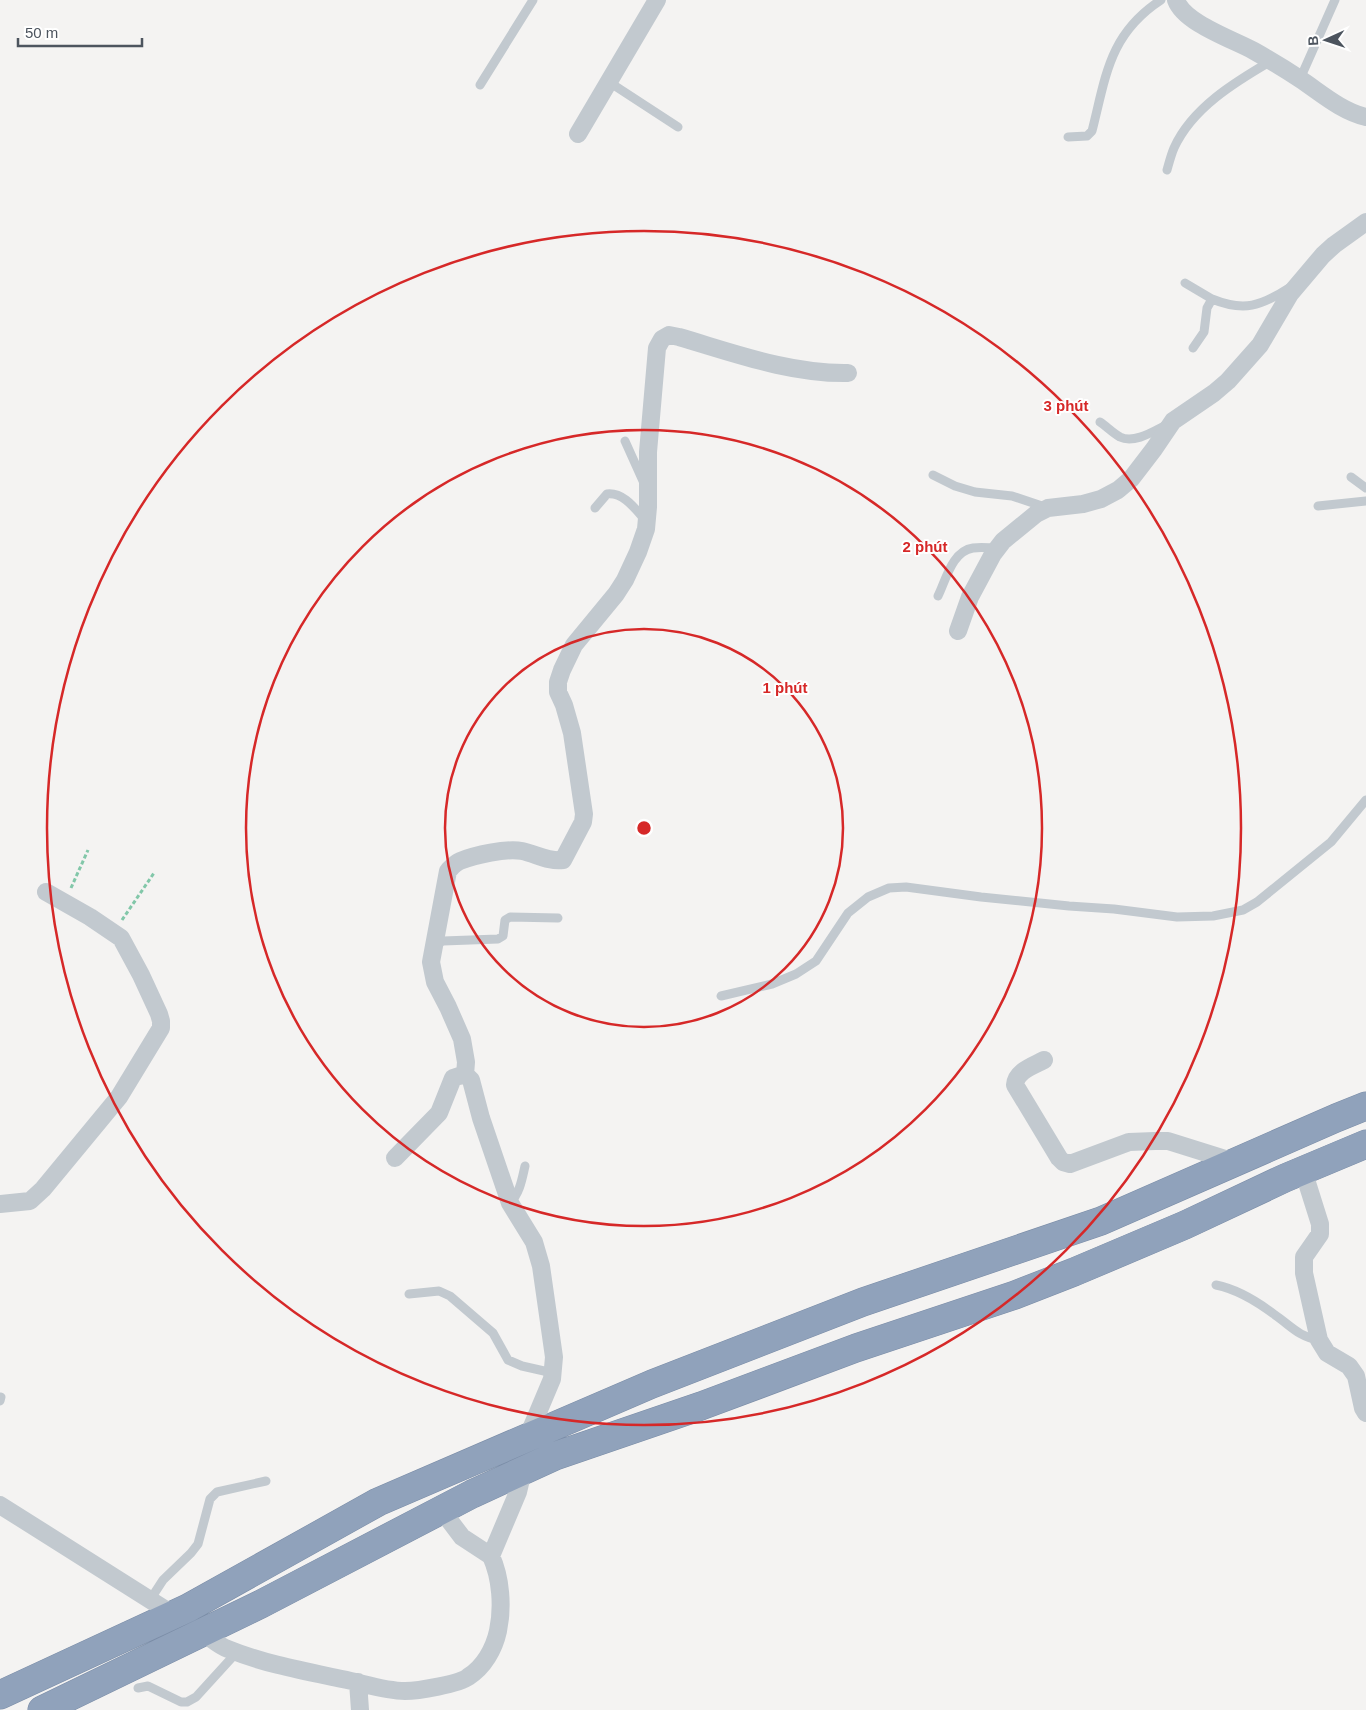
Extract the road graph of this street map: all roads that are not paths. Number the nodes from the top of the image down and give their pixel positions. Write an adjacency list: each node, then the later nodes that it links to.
1 (533, 0): 9 (lane)
2 (657, 0): 8 (street)
3 (1161, 0): 13 (lane)
4 (1176, 0): 6 (street)
5 (1335, 0): 7 (lane)
6 (1272, 61): 7 (street); 14 (lane)
7 (1300, 79): 10 (street)
8 (609, 82): 11 (lane); 12 (street)
9 (480, 85)
10 (1366, 117)
11 (678, 127)
12 (578, 134)
13 (1068, 136)
14 (1166, 170)
15 (1366, 222): 16 (street)
16 (1302, 280): 18 (lane); 21 (street)
17 (1185, 283): 18 (lane)
18 (1212, 299): 19 (lane)
19 (1193, 348)
20 (848, 373): 27 (street)
21 (1173, 421): 22 (lane); 31 (street)
22 (1100, 422)
23 (625, 441): 27 (lane)
24 (933, 475): 31 (lane)
25 (1351, 476): 26 (lane)
26 (1366, 488)
27 (648, 491): 32 (street)
28 (1366, 501): 29 (lane)
29 (1318, 506)
30 (595, 508): 32 (lane)
31 (1048, 508): 33 (street)
32 (647, 521): 39 (street)
33 (997, 548): 34 (lane); 35 (street)
34 (938, 596)
35 (958, 631)
36 (1366, 800): 40 (lane)
37 (46, 892): 49 (street)
38 (558, 918): 39 (lane)
39 (431, 954): 42 (street)
40 (721, 996)
41 (1044, 1060): 46 (street)
42 (465, 1075): 45 (street); 50 (street)
43 (1366, 1106): 46 (highway)
44 (1366, 1144): 48 (highway)
45 (395, 1158)
46 (1235, 1162): 63 (highway)
47 (525, 1166): 50 (lane)
48 (1303, 1170): 53 (street); 64 (highway)
49 (0, 1204)
50 (510, 1204): 54 (street)
51 (1216, 1285): 53 (lane)
52 (409, 1294): 54 (lane)
53 (1319, 1340): 55 (street)
54 (553, 1373): 56 (street)
55 (1366, 1413)
56 (528, 1436)
57 (523, 1471): 61 (street)
58 (266, 1481): 62 (lane)
59 (0, 1505): 62 (street)
60 (443, 1512): 61 (street)
61 (491, 1556): 66 (street)
62 (150, 1600): 63 (street)
63 (174, 1615): 68 (highway)
64 (203, 1633): 65 (street); 69 (highway)
65 (237, 1652): 66 (street); 67 (lane)
66 (358, 1682): 70 (street)
67 (138, 1688)
68 (0, 1695)
69 (42, 1710)
70 (360, 1710)

